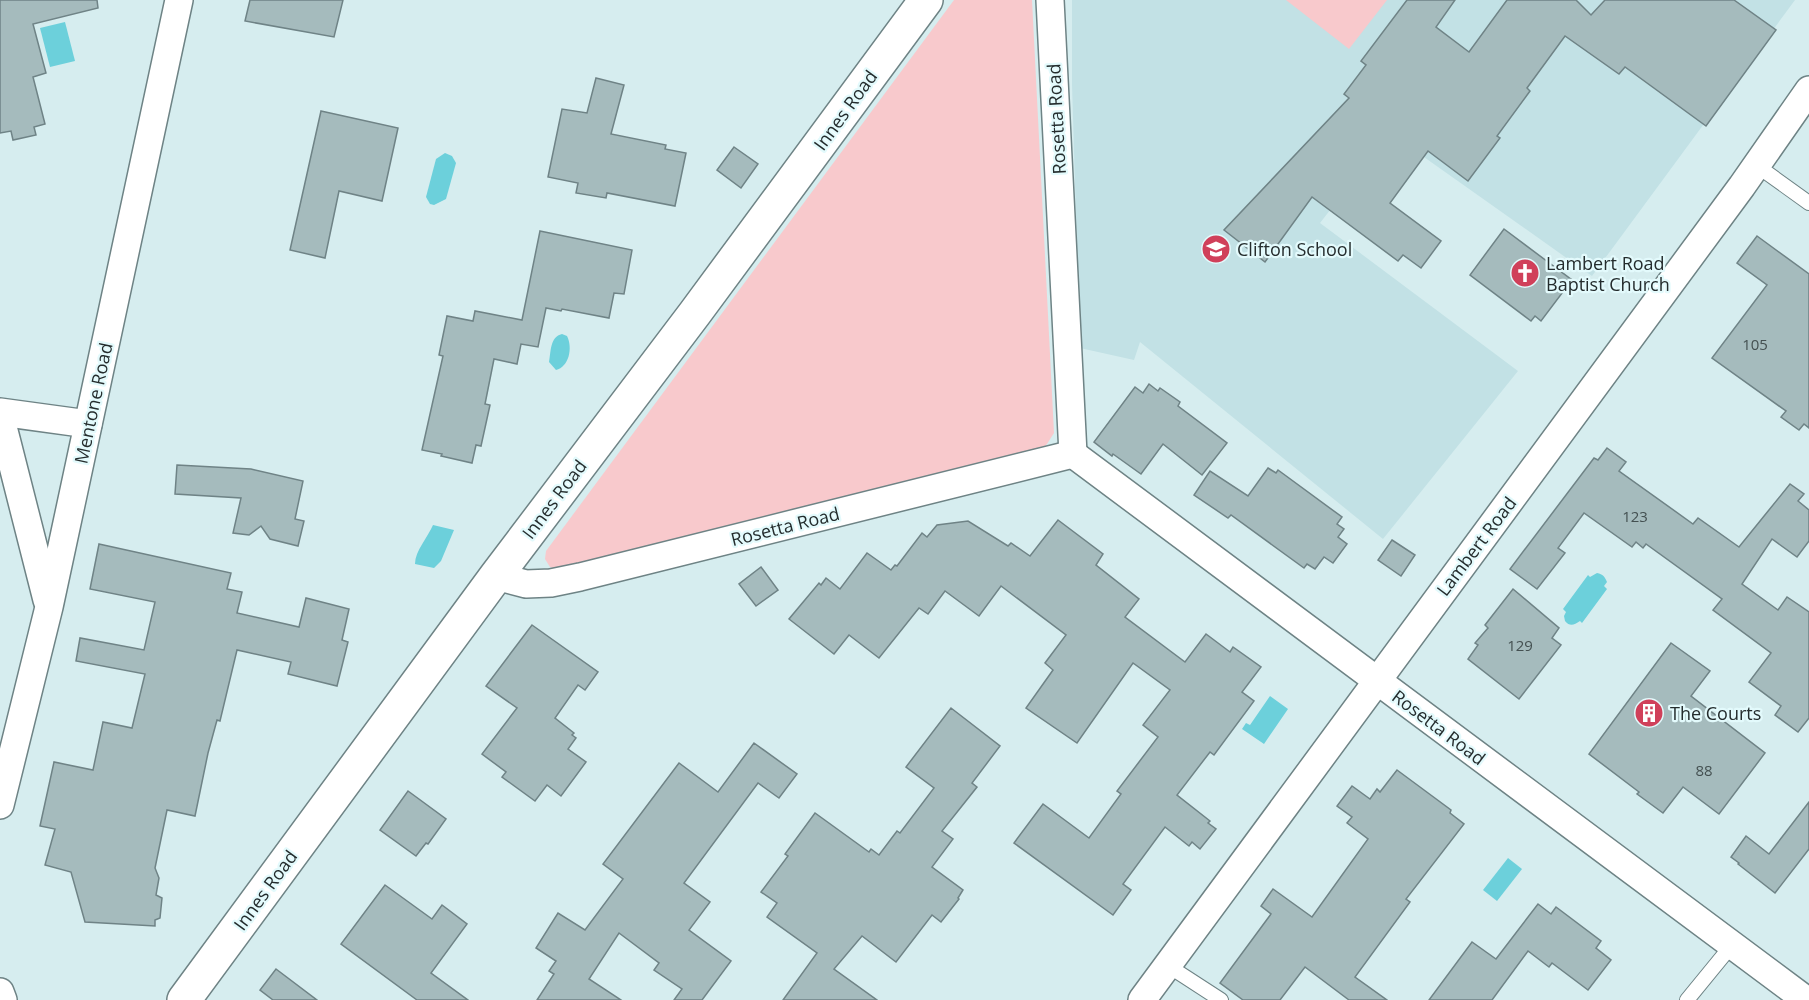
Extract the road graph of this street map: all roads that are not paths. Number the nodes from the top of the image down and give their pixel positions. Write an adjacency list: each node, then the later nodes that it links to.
1 (179, 0): 8 (street, Mentone Road)
2 (926, 0): 10 (street, Innes Road)
3 (1050, 0): 9 (street, Rosetta Road)
4 (1809, 90): 5 (street, Lambert Road)
5 (1756, 165): 6 (lane); 12 (street, Lambert Road)
6 (1809, 203)
7 (0, 413): 8 (street); 11 (street)
8 (88, 424): 11 (street, Mentone Road)
9 (1072, 454): 10 (street, Rosetta Road); 12 (street, Rosetta Road)
10 (496, 576): 18 (street, Innes Road)
11 (49, 607): 13 (street, Mentone Road)
12 (1376, 680): 14 (street, Rosetta Road); 15 (street, Lambert Road)
13 (0, 805)
14 (1732, 945): 21 (lane); 22 (street, Rosetta Road)
15 (1167, 965): 19 (street, Lambert Road); 20 (lane)
16 (0, 992): 17 (street)
17 (3, 1000)
18 (184, 1000)
19 (1142, 1000)
20 (1221, 1000)
21 (1687, 1000)
22 (1806, 1000)

